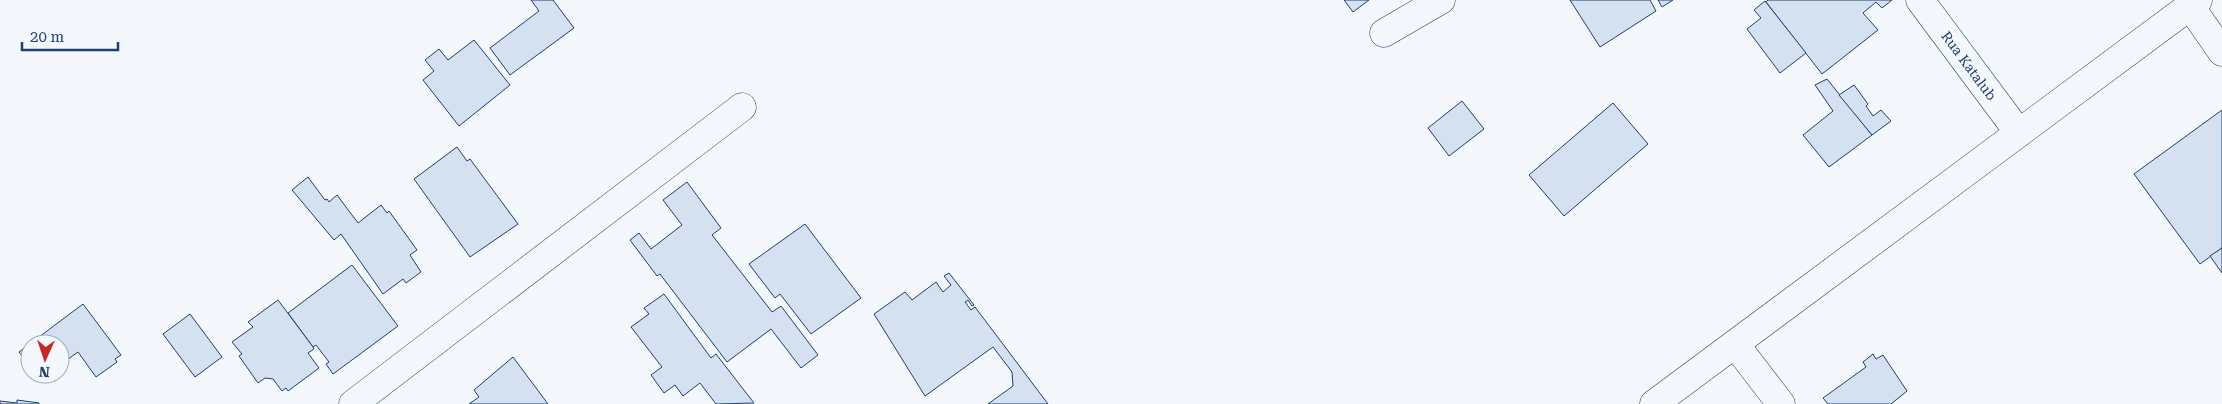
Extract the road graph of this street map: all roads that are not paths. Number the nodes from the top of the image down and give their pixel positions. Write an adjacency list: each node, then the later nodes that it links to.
1 (1441, 0): 4 (street)
2 (1920, 0): 7 (street, Rua Katalub)
3 (2194, 3): 5 (street); 7 (street)
4 (1384, 33)
5 (2222, 52)
6 (742, 107): 9 (street)
7 (2018, 133): 8 (street)
8 (1734, 344): 10 (street); 11 (street)
9 (353, 404)
10 (1654, 404)
11 (1781, 404)

